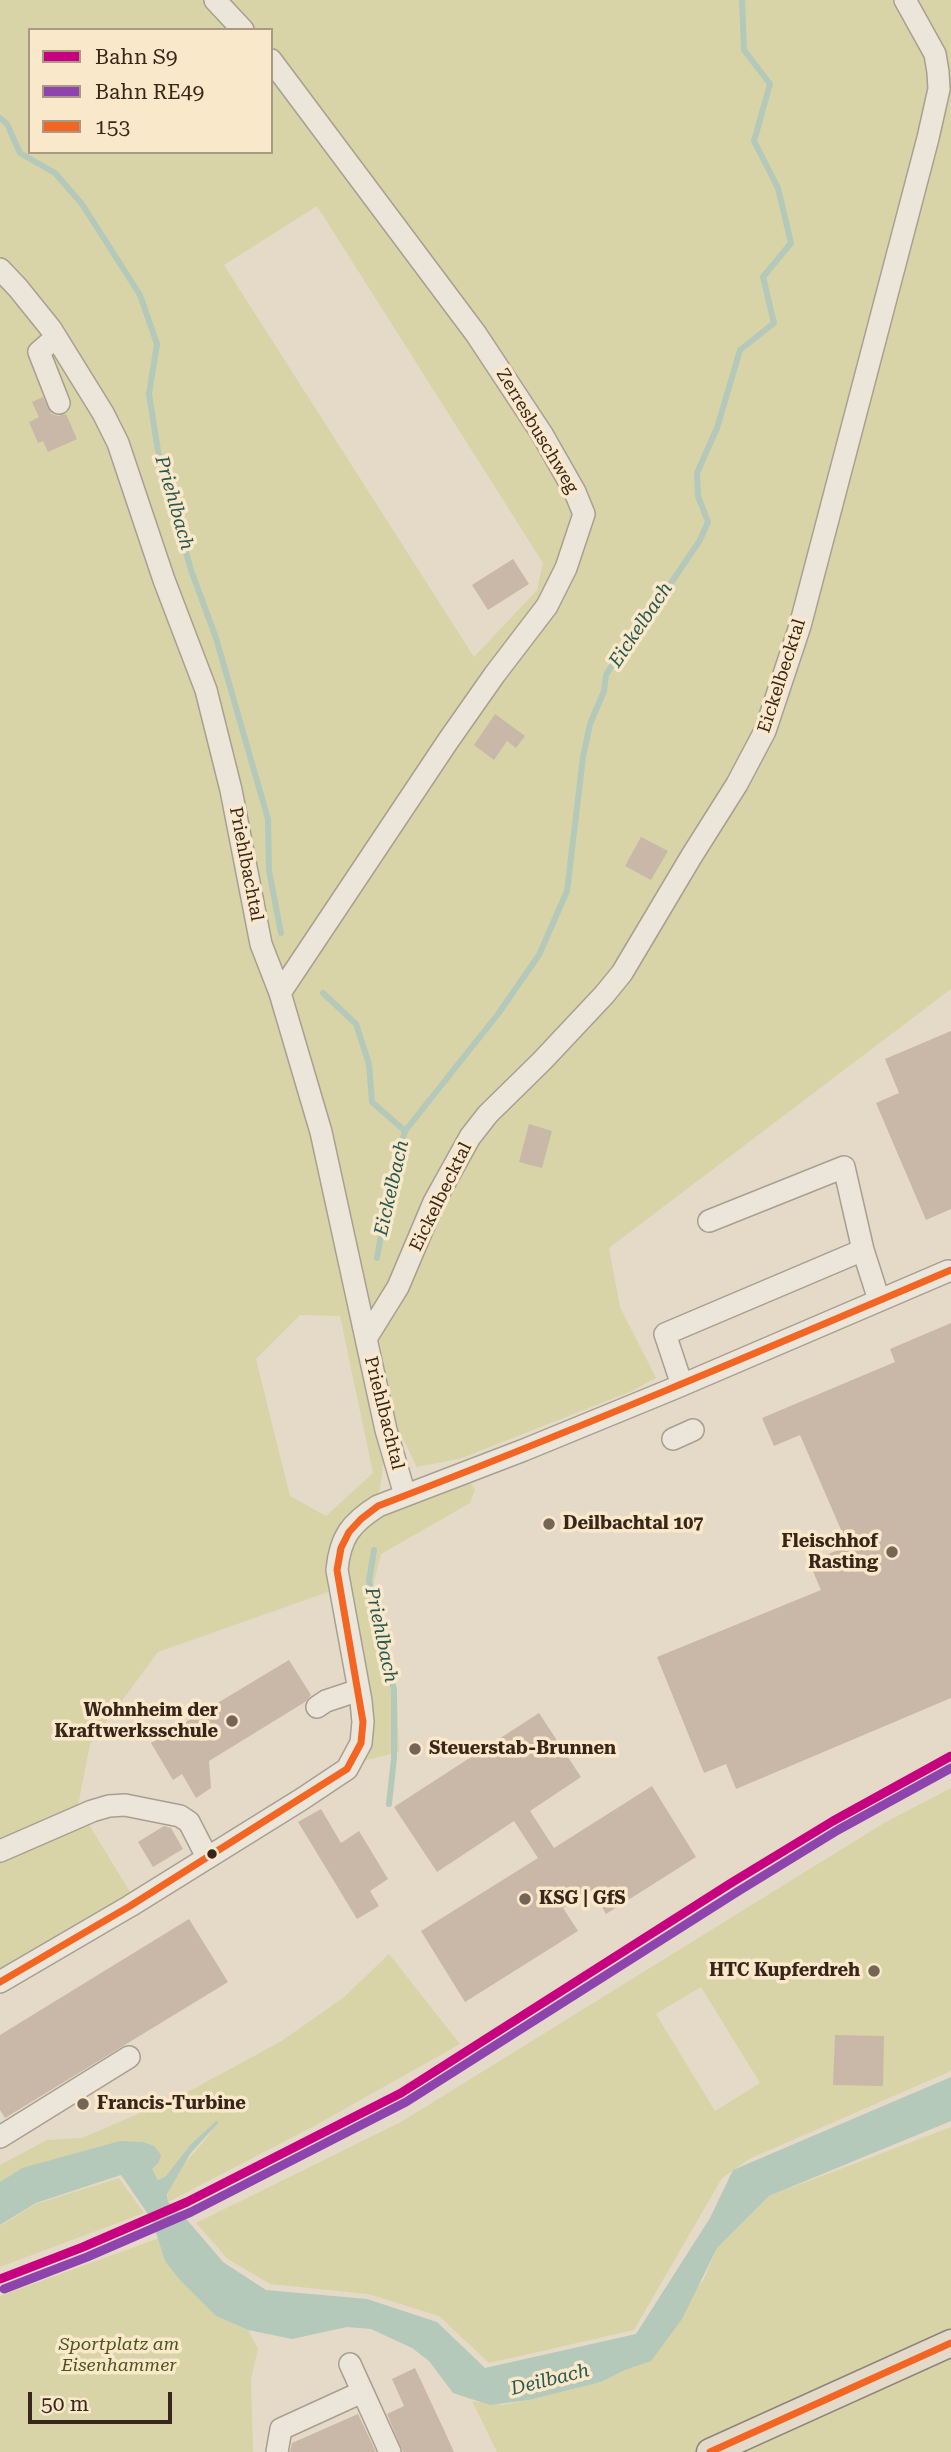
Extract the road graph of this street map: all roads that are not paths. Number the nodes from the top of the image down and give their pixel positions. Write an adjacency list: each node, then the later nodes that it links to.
1 (215, 0): 3 (street)
2 (905, 0): 13 (street, Eickelbecktal)
3 (241, 28)
4 (273, 63): 8 (street, Zerresbuschweg)
5 (0, 269): 6 (street, Priehlbachtal)
6 (56, 337): 7 (street); 8 (street, Priehlbachtal)
7 (59, 403)
8 (280, 993): 13 (street, Priehlbachtal)
9 (709, 1221): 10 (street)
10 (863, 1250): 12 (street); 14 (street)
11 (948, 1271): 12 (street)
12 (879, 1300): 14 (street)
13 (367, 1337): 17 (street, Priehlbachtal)
14 (682, 1385): 17 (street)
15 (693, 1430): 16 (street)
16 (673, 1439)
17 (405, 1495): 18 (street)
18 (359, 1690): 19 (street); 21 (street)
19 (317, 1707)
20 (0, 1851): 21 (street)
21 (207, 1857): 22 (street)
22 (0, 1982)
23 (129, 2057): 24 (street)
24 (0, 2137)
25 (951, 2343): 30 (main road)
26 (350, 2364): 27 (street)
27 (362, 2392): 28 (street); 29 (street)
28 (276, 2452)
29 (390, 2452)
30 (710, 2452)

